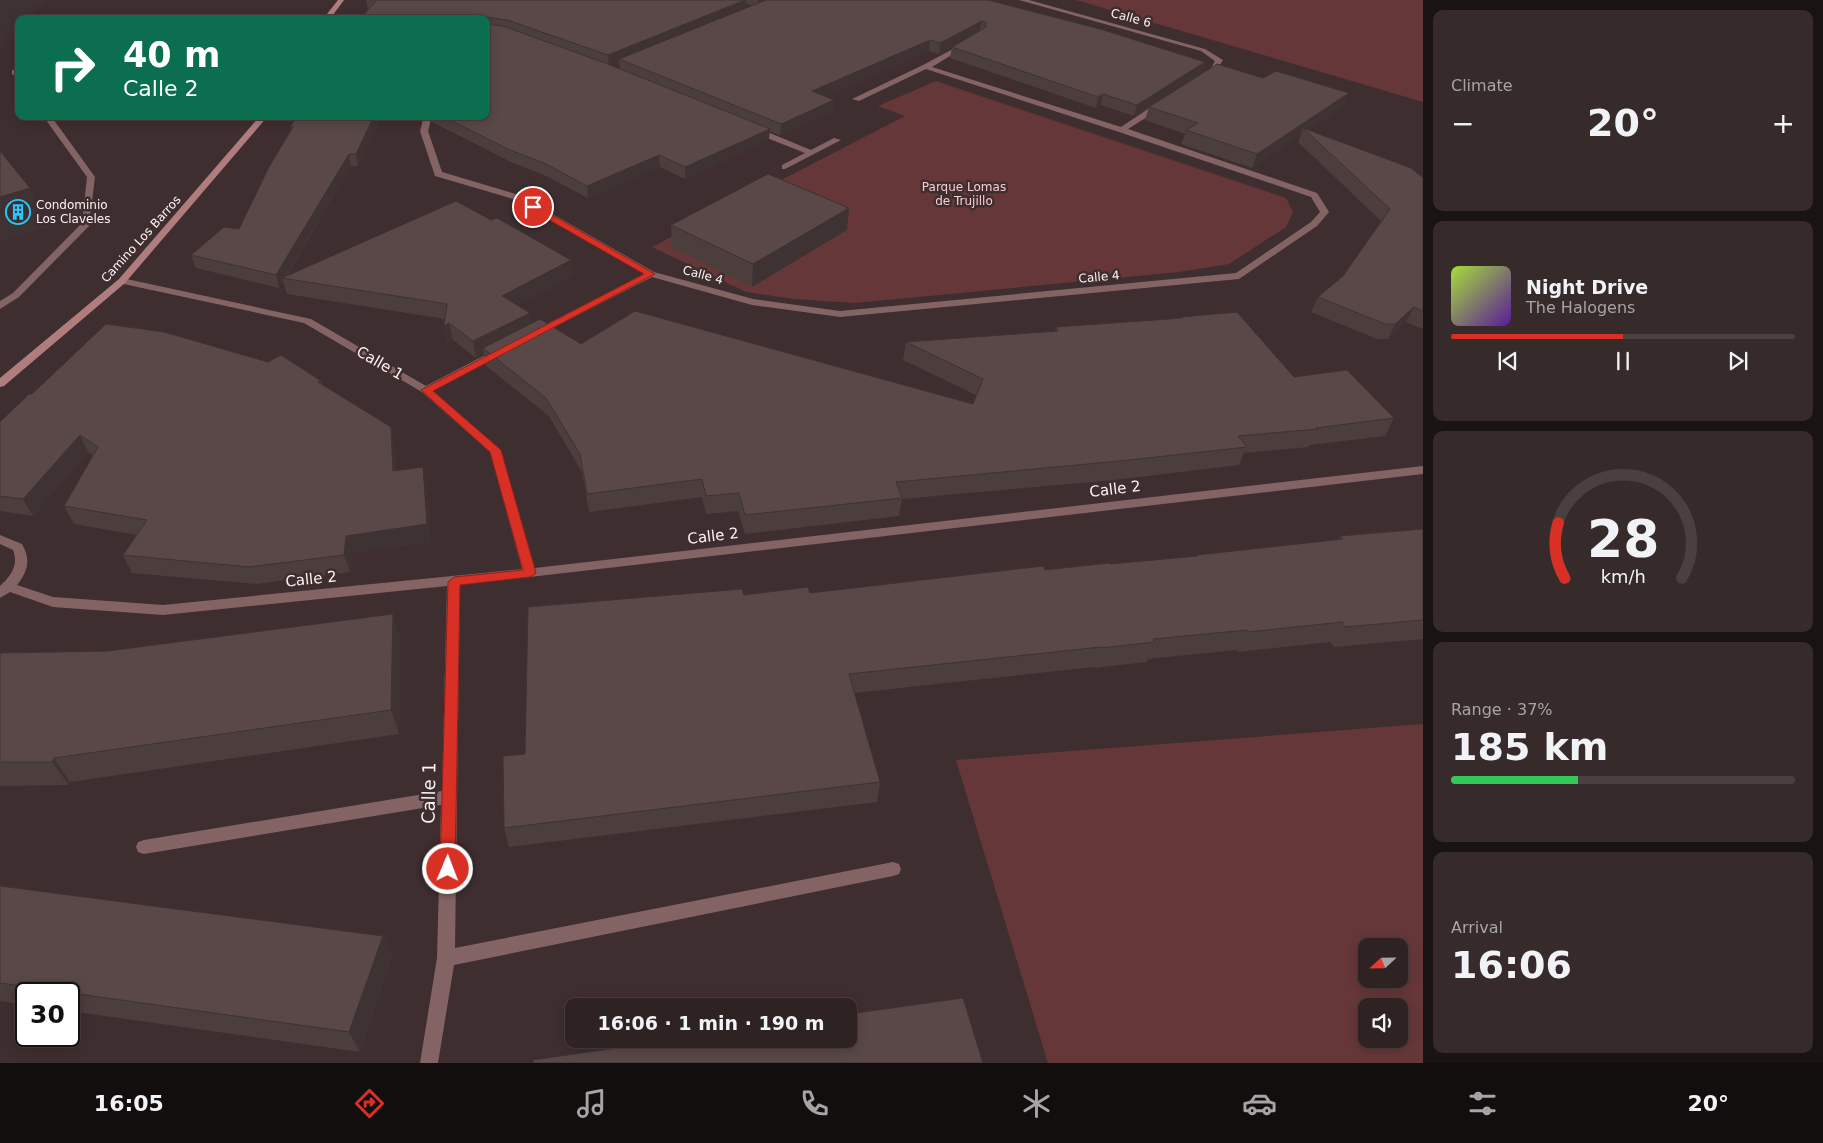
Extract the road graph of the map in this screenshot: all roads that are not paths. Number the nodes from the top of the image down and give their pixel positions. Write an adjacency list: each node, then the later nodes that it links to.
1 (341, 0): 3 (street)
2 (1022, 0): 6 (street, Calle 6)
3 (329, 15)
4 (973, 40): 5 (street)
5 (926, 67): 7 (street); 13 (street, Calle 4)
6 (1197, 81)
7 (856, 99)
8 (1164, 103): 13 (street)
9 (50, 120): 19 (street)
10 (261, 120): 18 (street, Camino Los Barros)
11 (427, 120): 17 (street, Calle 4)
12 (747, 127): 15 (street)
13 (1122, 130): 17 (street, Calle 4)
14 (837, 140): 15 (street)
15 (811, 153): 16 (street)
16 (785, 167)
17 (651, 274): 20 (street)
18 (122, 281): 22 (street, Camino Los Barros); 23 (street, Calle 1)
19 (0, 306)
20 (530, 336)
21 (512, 345): 23 (street)
22 (0, 384)
23 (426, 390): 26 (street, Calle 1)
24 (1423, 470): 26 (street, Calle 2)
25 (0, 539): 28 (street)
26 (530, 573): 27 (street, Calle 2)
27 (454, 582): 28 (street, Calle 2); 29 (street, Calle 1)
28 (4, 590)
29 (449, 797): 30 (street); 32 (street, Calle 1)
30 (144, 848)
31 (893, 868): 32 (street)
32 (446, 958): 33 (street, Calle 1)
33 (429, 1063)

